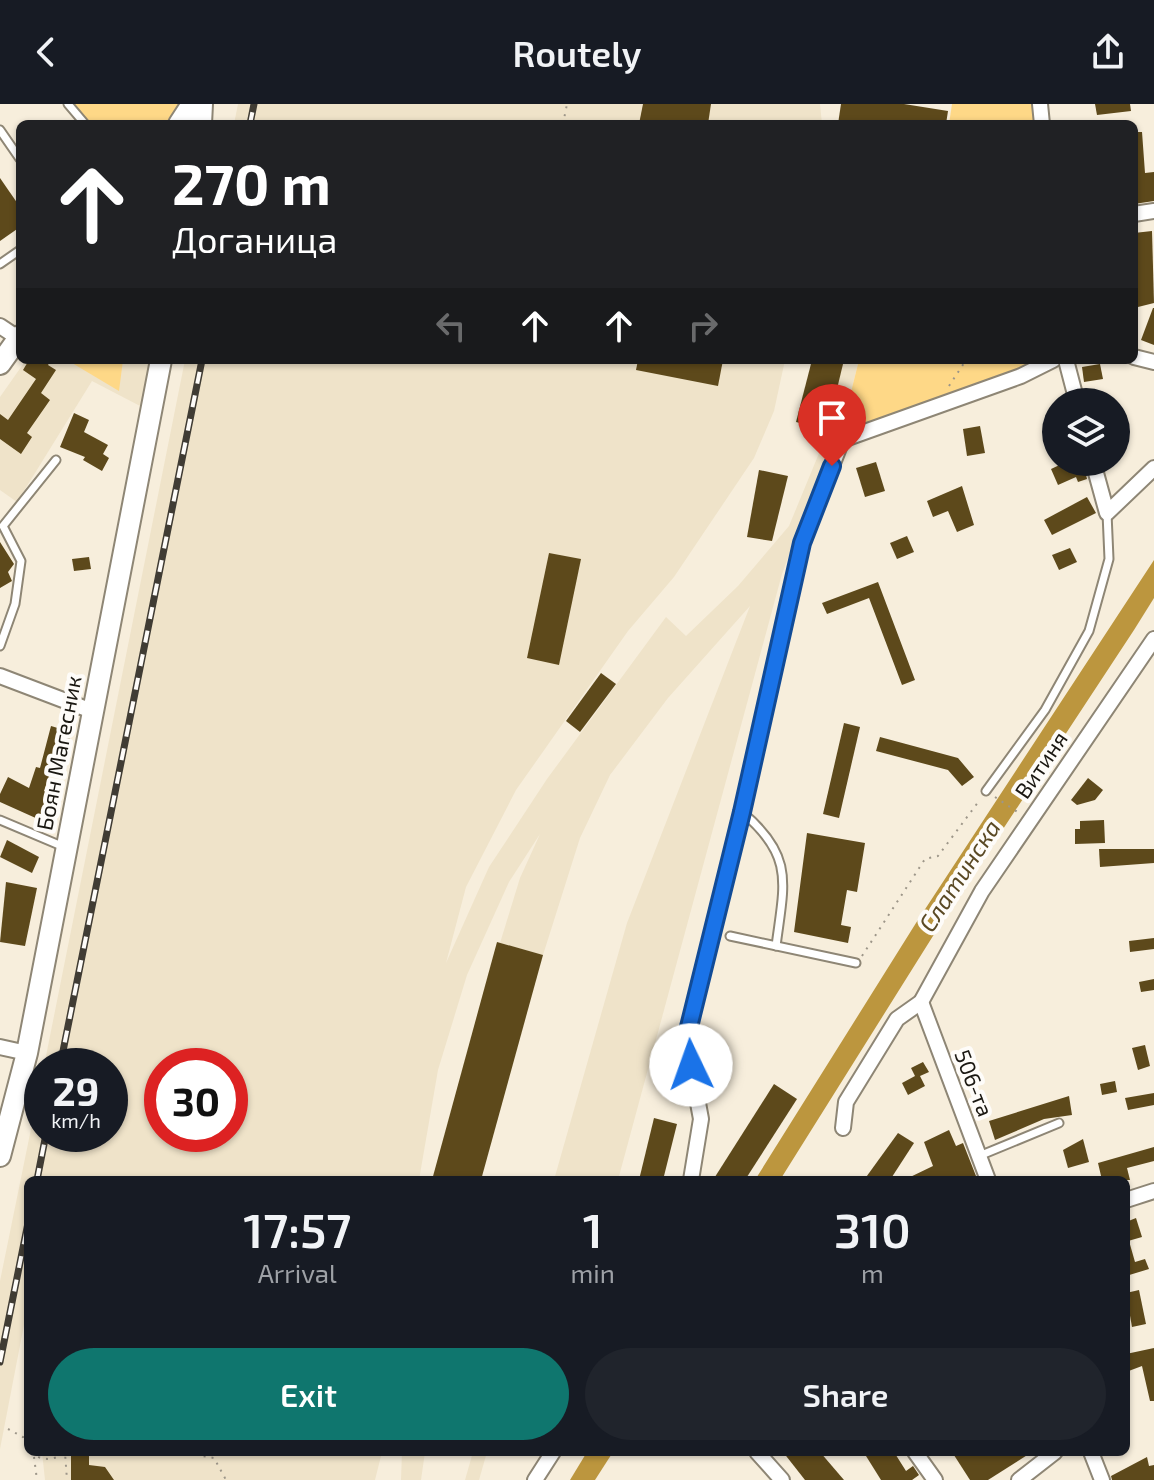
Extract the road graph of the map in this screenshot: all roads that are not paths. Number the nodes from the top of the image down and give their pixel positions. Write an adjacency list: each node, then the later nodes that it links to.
1 (68, 104): 2 (lane)
2 (82, 120)
3 (0, 130): 4 (lane)
4 (16, 153)
5 (16, 341): 6 (street)
6 (0, 364)
7 (160, 364): 18 (street, Боян Магесник)
8 (1045, 364): 20 (street)
9 (1067, 364): 10 (street)
10 (1073, 388)
11 (56, 460): 16 (lane)
12 (1154, 468): 14 (street)
13 (1097, 476): 14 (street)
14 (1107, 513): 19 (lane, Витиня)
15 (1152, 645): 26 (street, Витиня)
16 (0, 646)
17 (0, 676): 18 (street)
18 (92, 711): 22 (street, Боян Магесник)
19 (986, 791)
20 (742, 812): 24 (lane); 35 (street)
21 (0, 820): 22 (lane)
22 (64, 847): 28 (street, Боян Магесник)
23 (730, 936): 24 (lane)
24 (776, 946): 25 (lane)
25 (856, 963)
26 (921, 1002): 32 (street, Витиня); 34 (street, 506-та)
27 (0, 1047): 29 (street)
28 (28, 1048)
29 (24, 1052)
30 (24, 1064): 33 (street, Боян Магесник)
31 (1059, 1123): 34 (lane)
32 (843, 1128)
33 (0, 1156)
34 (979, 1156): 36 (street, 506-та)
35 (692, 1176)
36 (986, 1176)
37 (1154, 1191): 38 (street)
38 (1130, 1199)
39 (550, 1456): 44 (street)
40 (761, 1456): 45 (street)
41 (918, 1456): 46 (street)
42 (1050, 1456): 47 (street)
43 (1093, 1456): 48 (street)
44 (535, 1480)
45 (782, 1480)
46 (935, 1480)
47 (1019, 1480)
48 (1102, 1480)

